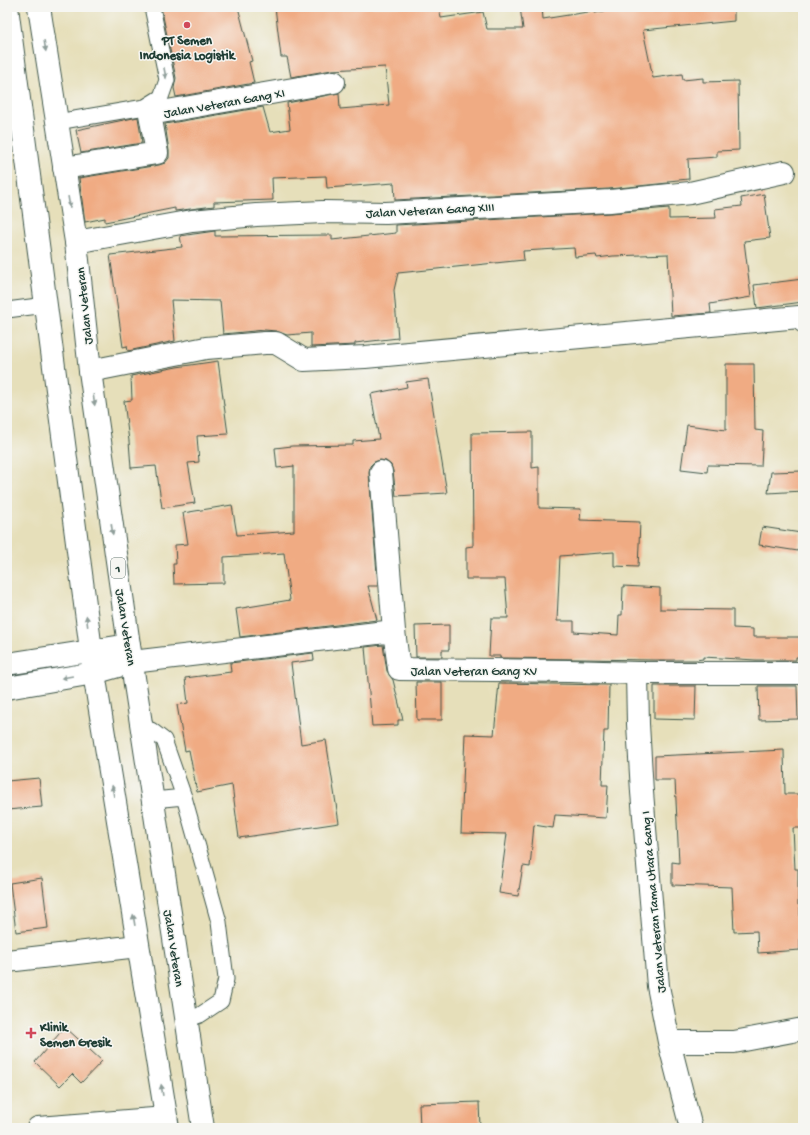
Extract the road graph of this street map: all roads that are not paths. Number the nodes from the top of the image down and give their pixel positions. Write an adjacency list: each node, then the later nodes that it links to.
1 (7, 7): 9 (main road)
2 (39, 7): 5 (main road, Jalan Veteran / 1, one-way to 5)
3 (152, 7): 5 (lane, one-way to 5)
4 (334, 82): 6 (main road, Jalan Veteran Gang XI)
5 (57, 122): 6 (main road, Jalan Veteran / 1)
6 (64, 168): 8 (main road, Jalan Veteran / 1, one-way to 8)
7 (784, 172): 8 (main road, Jalan Veteran Gang XIII)
8 (76, 242): 12 (main road, Jalan Veteran / 1)
9 (46, 305): 10 (lane); 15 (main road, one-way to 9)
10 (7, 310)
11 (802, 318): 12 (main road)
12 (90, 371): 16 (main road, Jalan Veteran / 1, one-way to 16)
13 (381, 472): 14 (main road)
14 (394, 631): 16 (main road); 19 (main road, Jalan Veteran Gang XV)
15 (91, 651): 16 (main road); 17 (main road); 18 (main road)
16 (130, 654): 18 (main road); 22 (main road, Jalan Veteran / 1)
17 (7, 664)
18 (94, 673): 21 (main road, one-way to 21); 25 (main road, one-way to 18)
19 (637, 673): 20 (main road, Jalan Veteran Gang XV); 29 (main road, Jalan Veteran Tama Utara Gang I)
20 (803, 673)
21 (7, 688)
22 (142, 728): 23 (lane); 24 (main road, Jalan Veteran / 1)
23 (184, 797): 24 (lane); 27 (lane)
24 (153, 800): 27 (main road, Jalan Veteran / 1)
25 (138, 946): 26 (main road); 30 (main road, one-way to 25)
26 (7, 961)
27 (186, 1020): 32 (main road, Jalan Veteran / 1)
28 (803, 1029): 29 (main road)
29 (669, 1042): 33 (main road, Jalan Veteran Tama Utara Gang I)
30 (167, 1123): 31 (main road)
31 (38, 1128)
32 (203, 1128)
33 (691, 1128)

